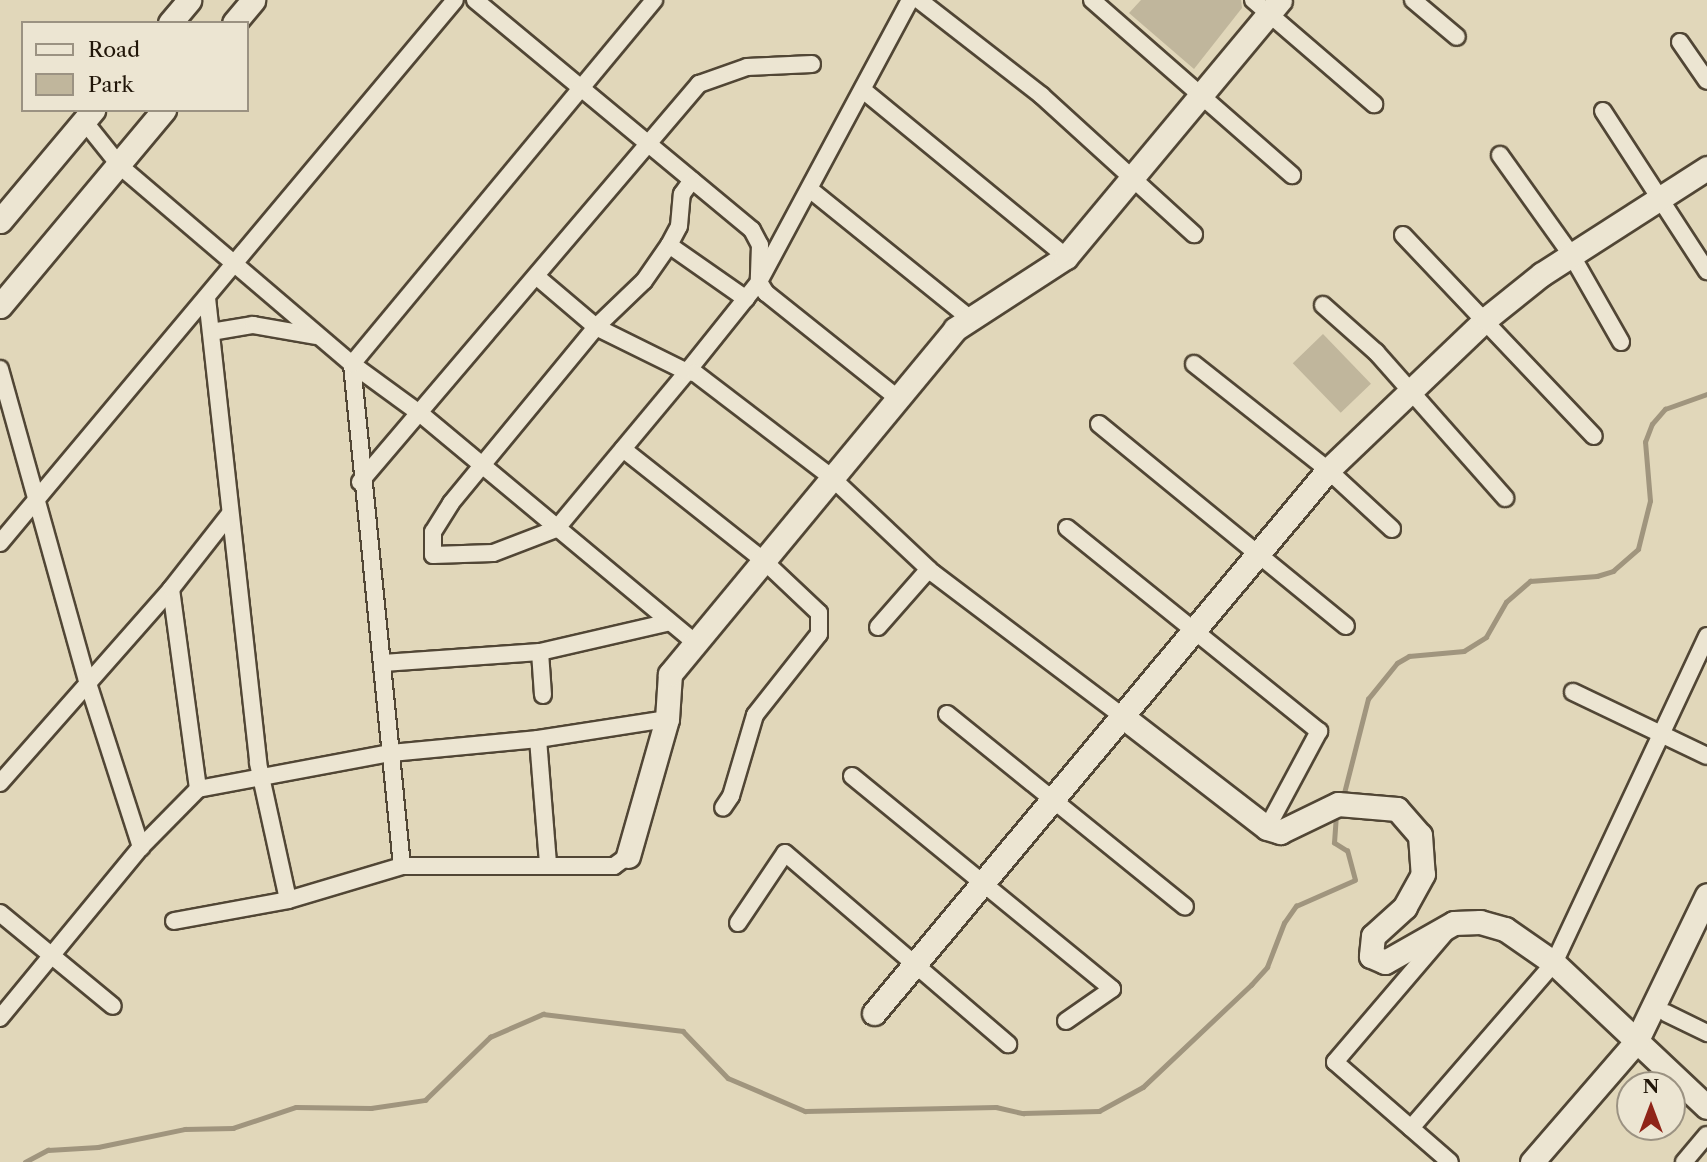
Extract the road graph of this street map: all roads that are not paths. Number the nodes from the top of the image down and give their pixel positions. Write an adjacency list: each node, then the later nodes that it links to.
1 (253, 0): 10 (street)
2 (455, 0): 37 (street)
3 (475, 0): 15 (street)
4 (654, 0): 15 (street)
5 (910, 0): 16 (street)
6 (919, 0): 27 (street)
7 (1092, 0): 17 (street)
8 (1413, 0): 11 (street)
9 (1267, 4): 17 (street); 18 (street)
10 (236, 21)
11 (1457, 37)
12 (1680, 42): 14 (street)
13 (812, 64): 22 (street)
14 (1707, 81)
15 (581, 89): 22 (street); 51 (street)
16 (863, 90): 29 (street); 36 (street)
17 (1200, 95): 26 (street); 27 (street)
18 (1374, 104)
19 (1603, 111): 30 (street)
20 (162, 112): 24 (street)
21 (88, 115): 24 (street); 31 (street)
22 (646, 143): 28 (street); 39 (street)
23 (1500, 155): 35 (street)
24 (120, 166): 37 (street); 44 (street)
25 (1707, 168): 30 (street)
26 (1292, 175)
27 (1132, 176): 32 (street); 36 (street)
28 (692, 180): 34 (street); 40 (street)
29 (812, 191): 40 (street); 45 (street)
30 (1658, 199): 35 (street); 38 (street)
31 (0, 221)
32 (1194, 234)
33 (1403, 235): 46 (street)
34 (669, 245): 42 (street); 47 (street)
35 (1572, 256): 46 (street); 50 (street)
36 (1066, 257): 45 (street)
37 (238, 264): 41 (street); 49 (street)
38 (1707, 271)
39 (536, 276): 47 (street); 57 (street)
40 (759, 282): 42 (street); 56 (street)
41 (207, 298): 48 (street); 66 (street)
42 (746, 299): 54 (street)
43 (1323, 305): 55 (street)
44 (0, 306)
45 (968, 317): 56 (street)
46 (1487, 318): 55 (street); 59 (street)
47 (596, 327): 54 (street); 61 (street)
48 (211, 332): 49 (street); 67 (street)
49 (322, 338): 51 (street)
50 (1621, 342)
51 (352, 365): 57 (street); 64 (street)
52 (1194, 365): 62 (street)
53 (0, 369): 66 (street)
54 (687, 372): 60 (street); 63 (street)
55 (1410, 391): 62 (street); 65 (street)
56 (900, 400): 63 (street)
57 (422, 415): 61 (street); 64 (street)
58 (1099, 424): 72 (street)
59 (1594, 436)
60 (623, 449): 69 (street); 73 (street)
61 (480, 464): 69 (street); 69 (street)
62 (1328, 470): 70 (street); 72 (street)
63 (831, 477): 73 (street); 74 (street)
64 (360, 482): 83 (street)
65 (1506, 499)
66 (37, 500): 71 (street); 84 (street)
67 (229, 515): 75 (street); 94 (street)
68 (1067, 528): 79 (street)
69 (556, 529): 76 (street)
70 (1392, 529)
71 (0, 543)
72 (1254, 553): 77 (street); 79 (street)
73 (763, 560): 81 (street); 99 (street)
74 (929, 569): 78 (street); 88 (street)
75 (171, 589): 84 (street); 97 (street)
76 (670, 622): 81 (street); 82 (street)
77 (1346, 626)
78 (878, 627)
79 (1195, 629): 88 (street); 100 (street)
80 (1707, 636): 90 (street)
81 (696, 643): 89 (street)
82 (540, 652): 83 (street); 86 (street)
83 (383, 663): 92 (street)
84 (87, 680): 96 (street); 101 (street)
85 (1573, 692): 90 (street)
86 (543, 695)
87 (947, 714): 98 (street)
88 (1122, 716): 98 (street); 100 (street)
89 (667, 719): 91 (street); 102 (street)
90 (1659, 734): 93 (street); 115 (street)
91 (538, 739): 92 (street); 103 (street)
92 (391, 753): 94 (street); 104 (street)
93 (1707, 756)
94 (262, 774): 97 (street); 107 (street)
95 (852, 776): 105 (street)
96 (0, 783)
97 (198, 789): 101 (street)
98 (1051, 799): 105 (street); 108 (street)
99 (723, 808)
100 (1267, 828): 112 (street)
101 (141, 847): 113 (street)
102 (628, 856): 103 (street)
103 (548, 863): 104 (street)
104 (402, 866): 107 (street)
105 (982, 879): 114 (street); 120 (street)
106 (1707, 895): 122 (street)
107 (288, 900): 110 (street)
108 (1185, 907)
109 (0, 913): 113 (street)
110 (174, 921)
111 (738, 923): 114 (street)
112 (1454, 923): 115 (street); 125 (street)
113 (51, 953): 116 (street); 119 (street)
114 (915, 963): 117 (street); 123 (street)
115 (1554, 963): 122 (street); 125 (street)
116 (113, 1006)
117 (874, 1013)
118 (1666, 1013): 121 (street)
119 (0, 1017)
120 (1066, 1021)
121 (1707, 1033)
122 (1636, 1042): 124 (street); 128 (street)
123 (1008, 1044)
124 (1707, 1107)
125 (1411, 1128): 127 (street)
126 (1707, 1135): 129 (street)
127 (1450, 1162)
128 (1532, 1162)
129 (1684, 1162)

